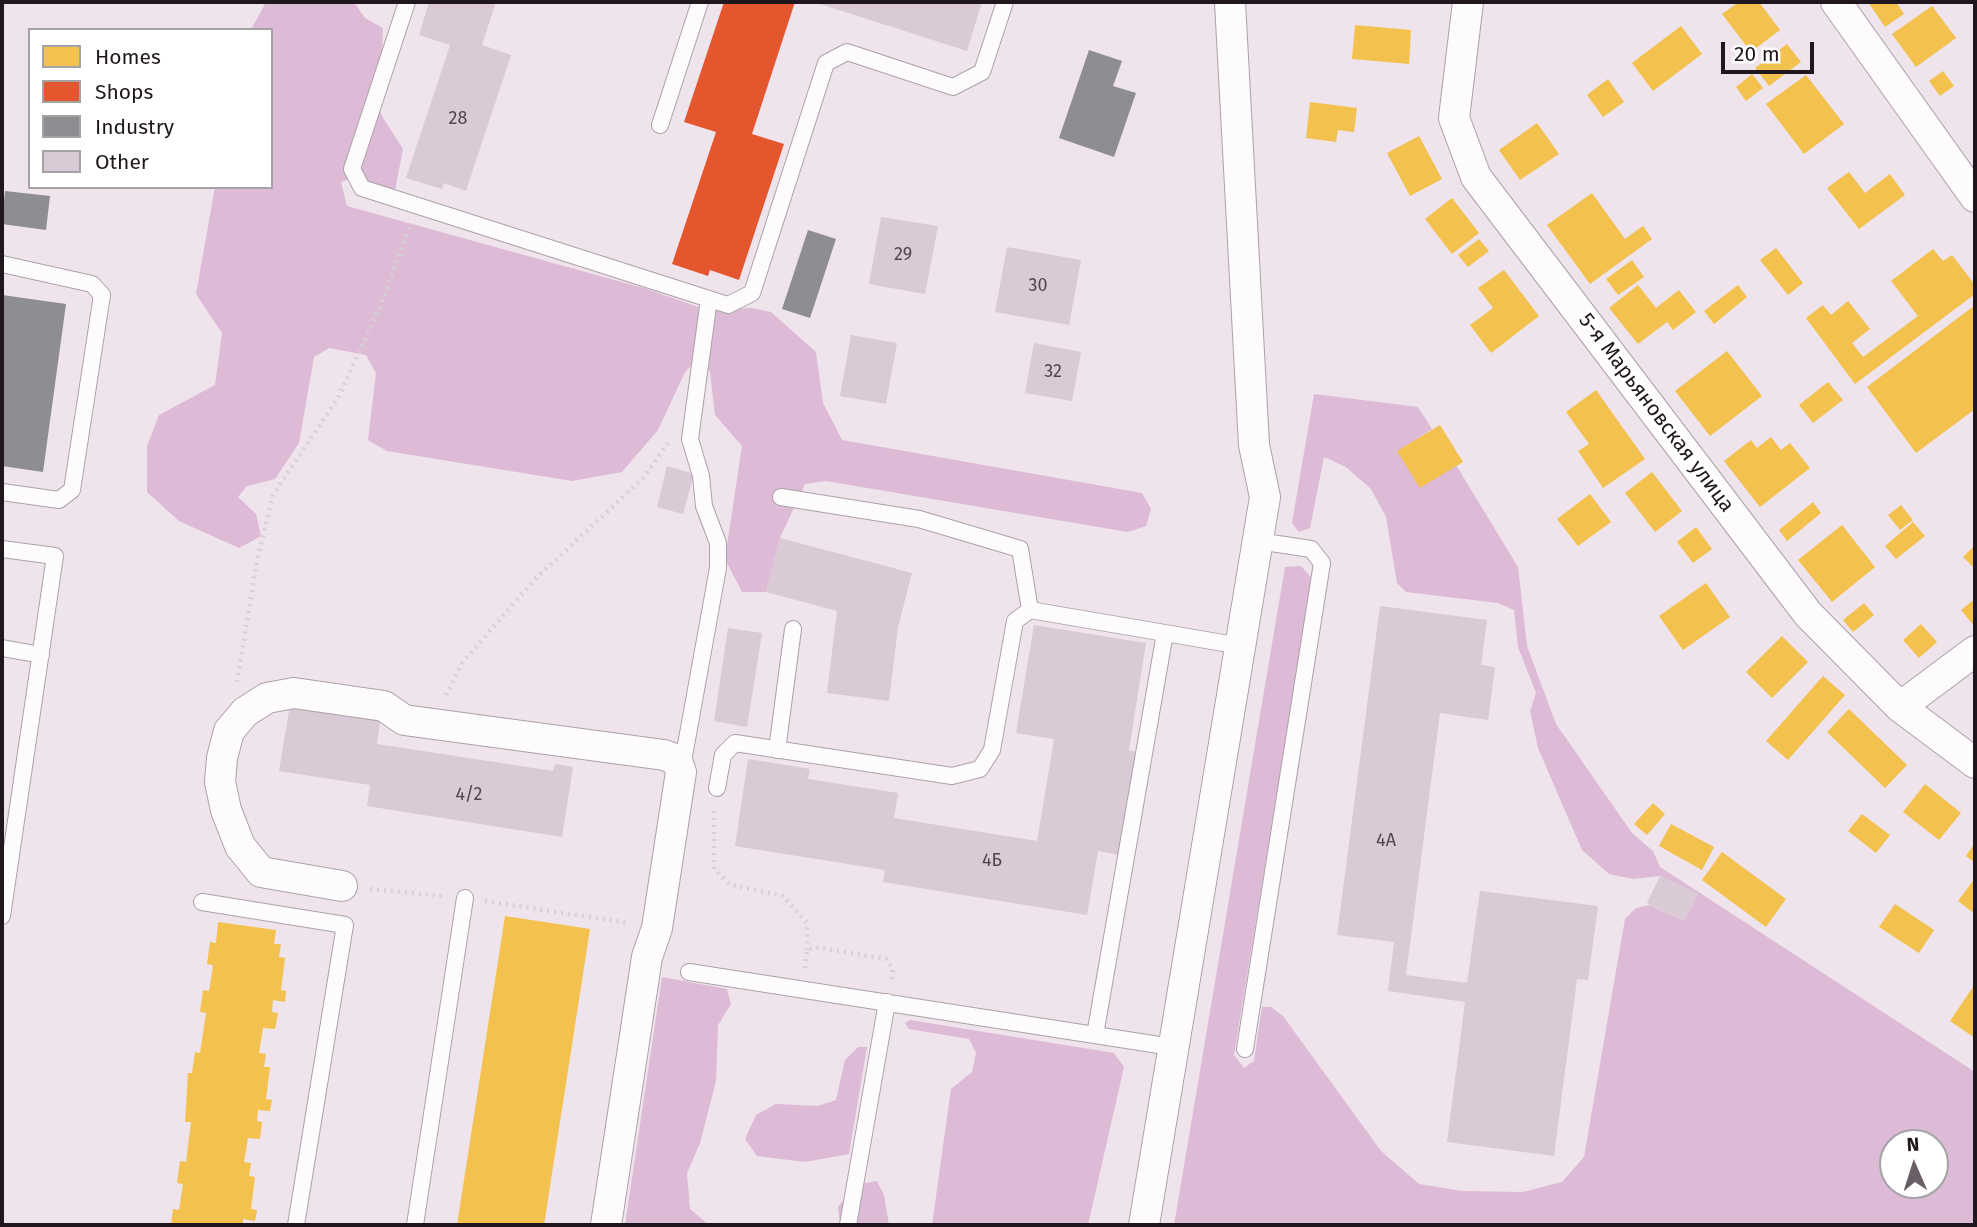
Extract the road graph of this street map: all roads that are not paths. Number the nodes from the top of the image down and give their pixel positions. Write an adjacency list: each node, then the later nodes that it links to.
1 (407, 2): 10 (lane)
2 (700, 2): 7 (lane)
3 (1004, 2): 10 (lane)
4 (1230, 2): 13 (street)
5 (1468, 2): 22 (street, 5-я Марьяновская улица)
6 (1836, 2): 8 (street)
7 (660, 125)
8 (1975, 197)
9 (2, 264): 11 (lane)
10 (709, 299): 25 (lane)
11 (2, 492)
12 (781, 497): 15 (lane)
13 (1258, 541): 18 (street); 35 (lane)
14 (2, 549): 21 (lane)
15 (1030, 610): 17 (lane); 23 (lane)
16 (793, 629): 23 (lane)
17 (1165, 633): 18 (lane); 33 (lane)
18 (1241, 646): 34 (street)
19 (2, 648): 21 (lane)
20 (1975, 651): 22 (street)
21 (41, 655): 30 (lane)
22 (1900, 707): 24 (street, 5-я Марьяновская улица)
23 (777, 750): 26 (lane)
24 (1975, 763)
25 (681, 772): 27 (street); 38 (street)
26 (717, 788)
27 (342, 886)
28 (464, 898): 37 (lane)
29 (202, 902): 36 (lane)
30 (2, 916)
31 (689, 971): 32 (lane)
32 (887, 1002): 33 (lane); 39 (lane)
33 (1095, 1035): 34 (lane)
34 (1172, 1047): 40 (street)
35 (1245, 1049)
36 (296, 1225)
37 (415, 1225)
38 (606, 1225)
39 (848, 1225)
40 (1144, 1225)

